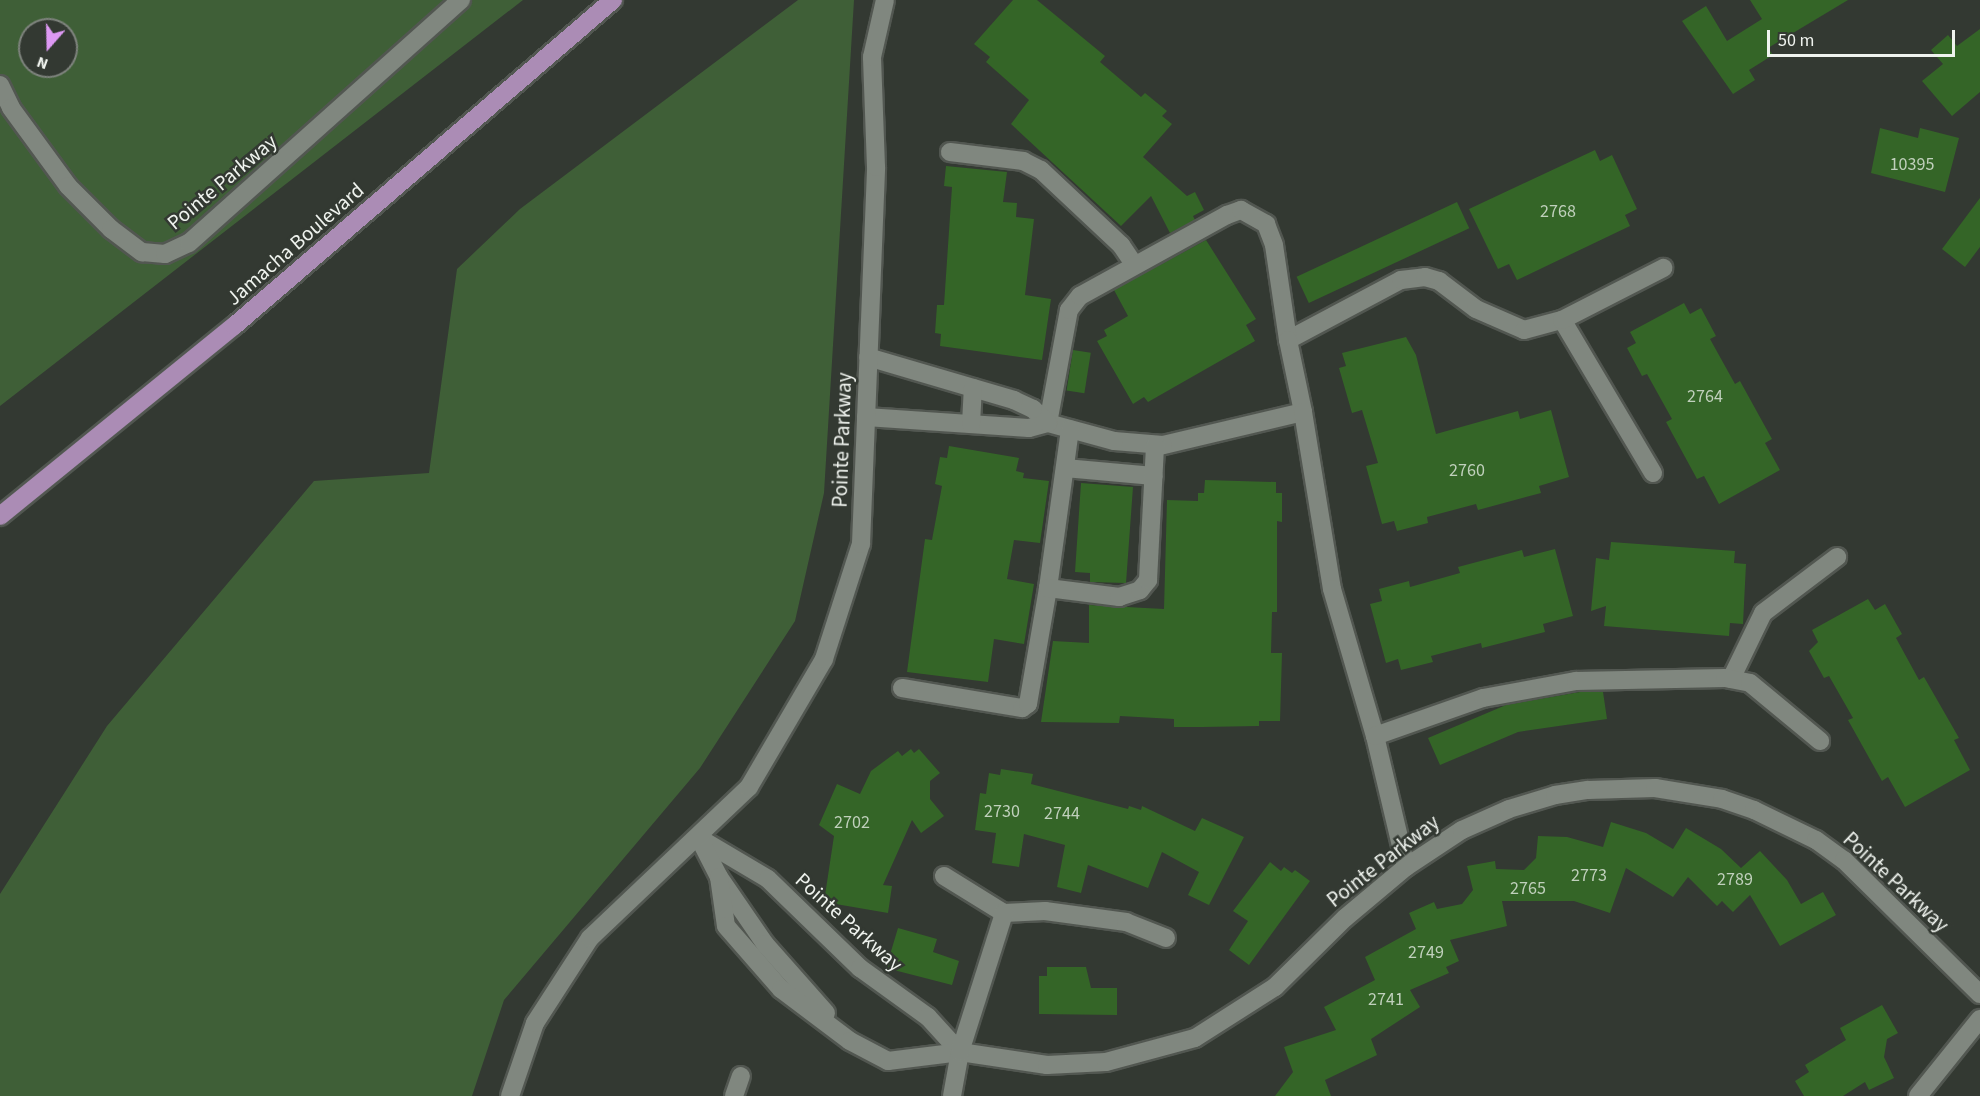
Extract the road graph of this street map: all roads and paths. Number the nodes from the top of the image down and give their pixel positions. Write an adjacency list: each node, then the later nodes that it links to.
1 (461, 0): 4 (street, Pointe Parkway)
2 (613, 0): 21 (main road, Jamacha Boulevard)
3 (885, 0): 10 (street, Pointe Parkway)
4 (0, 85)
5 (950, 152): 6 (street)
6 (1134, 264): 9 (street); 14 (street)
7 (1663, 268): 8 (street)
8 (1562, 320): 9 (street); 19 (street)
9 (1288, 340): 12 (street)
10 (868, 357): 11 (street); 13 (street, Pointe Parkway)
11 (973, 388): 14 (street); 15 (street)
12 (1303, 412): 17 (street); 26 (street)
13 (866, 417): 15 (street); 28 (street, Pointe Parkway)
14 (1048, 423): 15 (street); 16 (street)
15 (971, 424)
16 (1070, 430): 17 (street); 18 (street)
17 (1155, 445): 20 (street)
18 (1065, 468): 20 (street); 23 (street)
19 (1653, 473)
20 (1154, 476): 23 (street)
21 (0, 516)
22 (1837, 557): 24 (street)
23 (1048, 588): 25 (street)
24 (1731, 679): 26 (street); 27 (street)
25 (902, 688)
26 (1376, 736): 29 (street)
27 (1820, 741)
28 (699, 838): 35 (street, Pointe Parkway); 35 (street, Pointe Parkway); 37 (street)
29 (1406, 867): 33 (street, Pointe Parkway); 35 (street, Pointe Parkway)
30 (944, 876): 31 (street)
31 (1004, 913): 32 (street); 35 (street)
32 (1166, 938)
33 (1980, 994)
34 (1980, 1019): 40 (street)
35 (960, 1052): 39 (street)
36 (741, 1076): 38 (street)
37 (510, 1096)
38 (734, 1096)
39 (952, 1096)
40 (1918, 1096)

